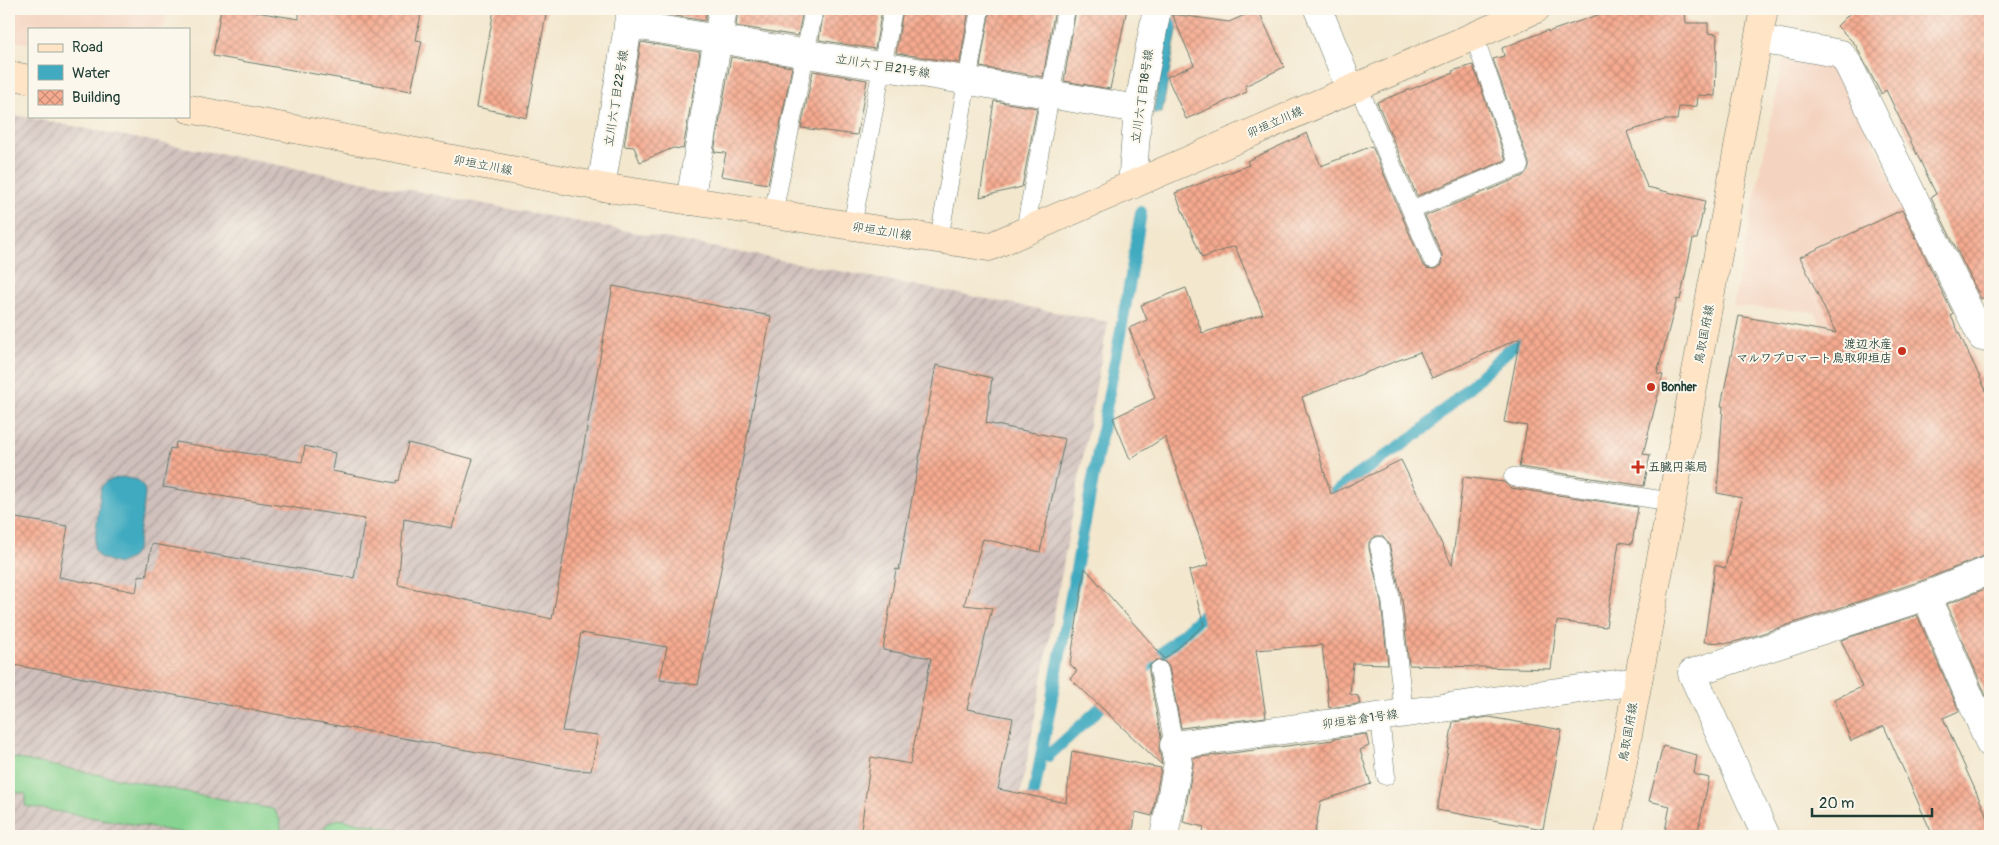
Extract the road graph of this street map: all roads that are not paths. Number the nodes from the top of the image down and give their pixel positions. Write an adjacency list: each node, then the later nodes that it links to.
1 (724, 9): 12 (street)
2 (814, 9): 14 (lane)
3 (893, 9): 15 (lane)
4 (980, 9): 18 (lane)
5 (1066, 9): 20 (lane)
6 (1156, 9): 22 (street, 立川六丁目18号線)
7 (1318, 9): 19 (street)
8 (1536, 9): 11 (street, 卯垣立川線)
9 (1764, 9): 13 (street, 鳥取国府線)
10 (630, 16): 12 (street, 立川六丁目21号線); 24 (street, 立川六丁目22号線)
11 (1474, 36): 19 (street, 卯垣立川線); 26 (lane)
12 (718, 39): 14 (street, 立川六丁目21号線); 25 (street)
13 (1759, 39): 32 (street); 34 (street, 鳥取国府線)
14 (806, 53): 15 (street, 立川六丁目21号線); 27 (lane)
15 (884, 67): 18 (street, 立川六丁目21号線); 28 (lane)
16 (9, 75): 17 (street)
17 (28, 79)
18 (968, 80): 20 (street, 立川六丁目21号線); 30 (lane)
19 (1354, 87): 23 (street, 卯垣立川線); 26 (lane)
20 (1050, 94): 22 (street, 立川六丁目21号線); 29 (lane)
21 (190, 109): 24 (street, 卯垣立川線)
22 (1138, 109): 23 (street, 立川六丁目18号線)
23 (1132, 185): 29 (street, 卯垣立川線)
24 (601, 187): 25 (street, 卯垣立川線)
25 (690, 201): 27 (street, 卯垣立川線)
26 (1411, 210): 31 (lane)
27 (774, 214): 28 (street, 卯垣立川線)
28 (852, 226): 30 (street, 卯垣立川線)
29 (1025, 231): 30 (street, 卯垣立川線)
30 (939, 239)
31 (1432, 259)
32 (1982, 337)
33 (1513, 478): 34 (lane)
34 (1673, 502): 39 (street, 鳥取国府線)
35 (1379, 546): 40 (lane)
36 (1990, 570): 37 (street)
37 (1926, 596): 41 (street); 46 (street)
38 (1159, 670): 42 (lane)
39 (1638, 681): 40 (street, 卯垣岩倉1号線); 45 (street, 鳥取国府線)
40 (1392, 715): 42 (street, 卯垣岩倉1号線); 43 (lane)
41 (1990, 744)
42 (1174, 745): 44 (street)
43 (1386, 776)
44 (1164, 836)
45 (1609, 836)
46 (1766, 836)

